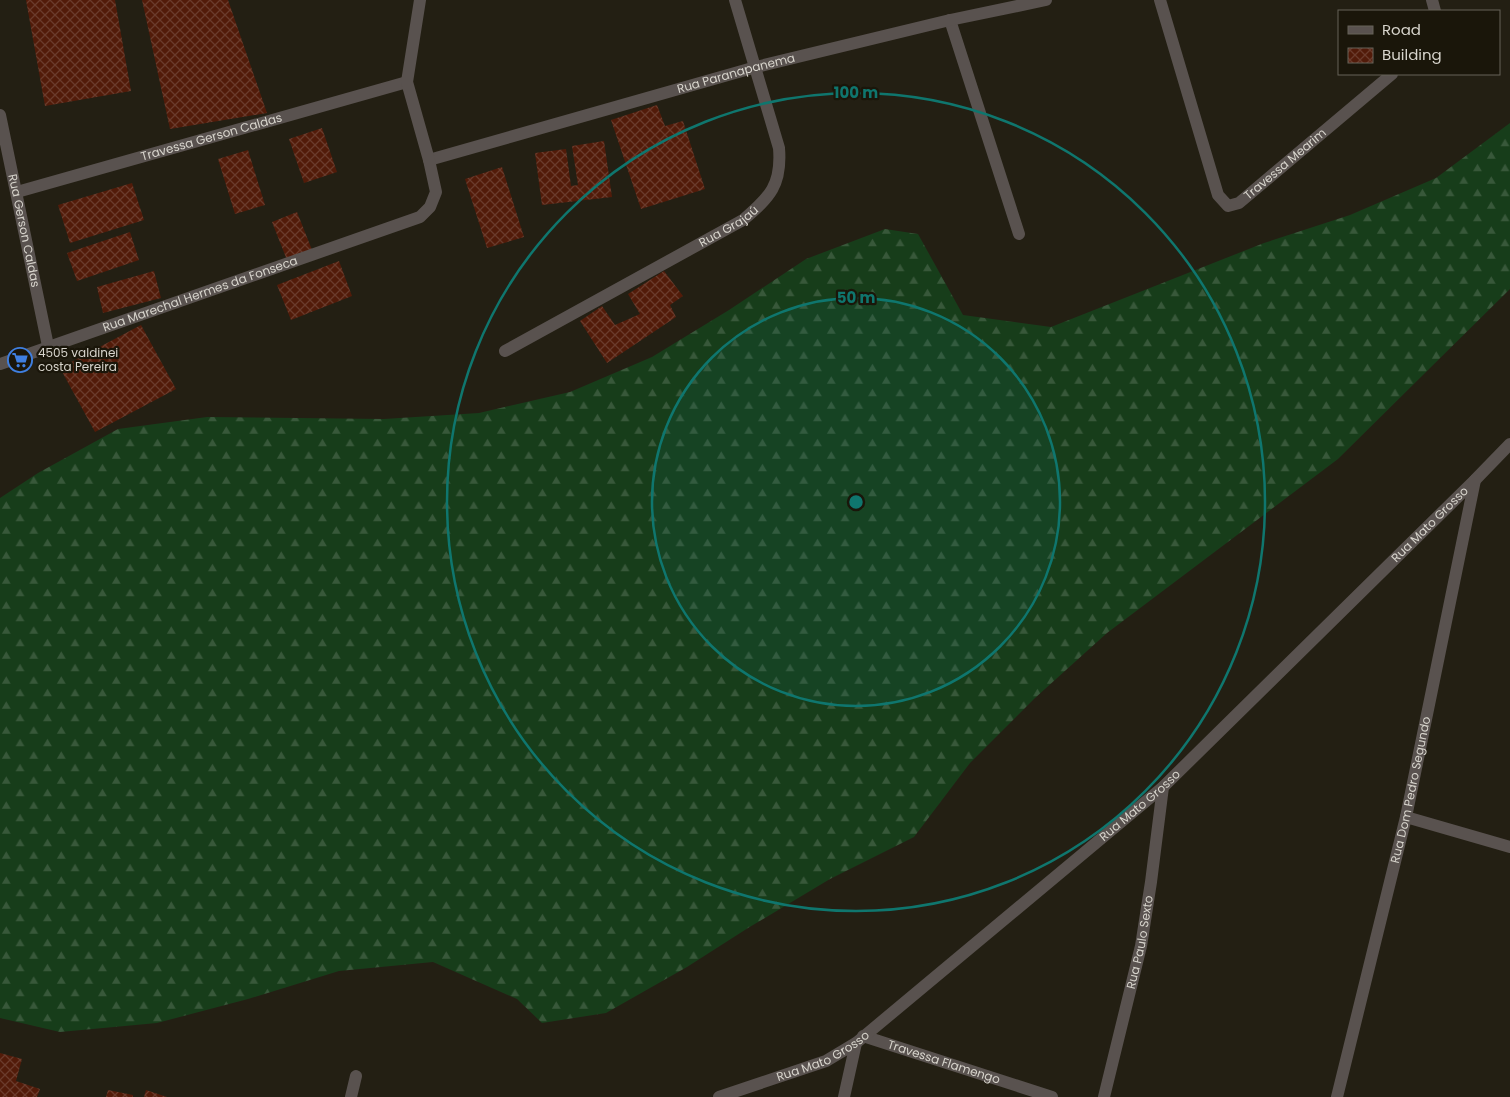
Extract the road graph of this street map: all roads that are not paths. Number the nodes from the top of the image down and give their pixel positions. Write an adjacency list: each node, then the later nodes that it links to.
1 (420, 0): 8 (street)
2 (735, 0): 6 (street, Rua Grajaú)
3 (1046, 0): 5 (street, Rua Paranapanema)
4 (1160, 0): 7 (street, Travessa Mearim)
5 (950, 20): 6 (street, Rua Paranapanema); 12 (street)
6 (756, 67): 10 (street, Rua Paranapanema); 14 (street, Rua Grajaú)
7 (1391, 75)
8 (407, 82): 10 (street, Rua Marechal Hermes da Fonseca); 11 (street, Travessa Gerson Caldas)
9 (0, 115): 11 (street, Rua Gerson Caldas)
10 (429, 160): 13 (street, Rua Marechal Hermes da Fonseca)
11 (17, 192): 13 (street, Rua Gerson Caldas)
12 (1019, 234)
13 (48, 346): 15 (street, Rua Marechal Hermes da Fonseca)
14 (505, 351)
15 (0, 364)
16 (1510, 444): 17 (street, Rua Mato Grosso)
17 (1475, 480): 18 (street, Rua Mato Grosso); 19 (street, Rua Dom Pedro Segundo)
18 (1163, 786): 21 (street, Rua Mato Grosso); 27 (street, Rua Paulo Sexto)
19 (1406, 817): 20 (street); 28 (street, Rua Dom Pedro Segundo)
20 (1510, 847)
21 (860, 1040): 24 (street, Rua Mato Grosso); 25 (street); 26 (street, Travessa Flamengo)
22 (356, 1076): 23 (street)
23 (351, 1097)
24 (719, 1097)
25 (844, 1097)
26 (1052, 1097)
27 (1104, 1097)
28 (1337, 1097)

